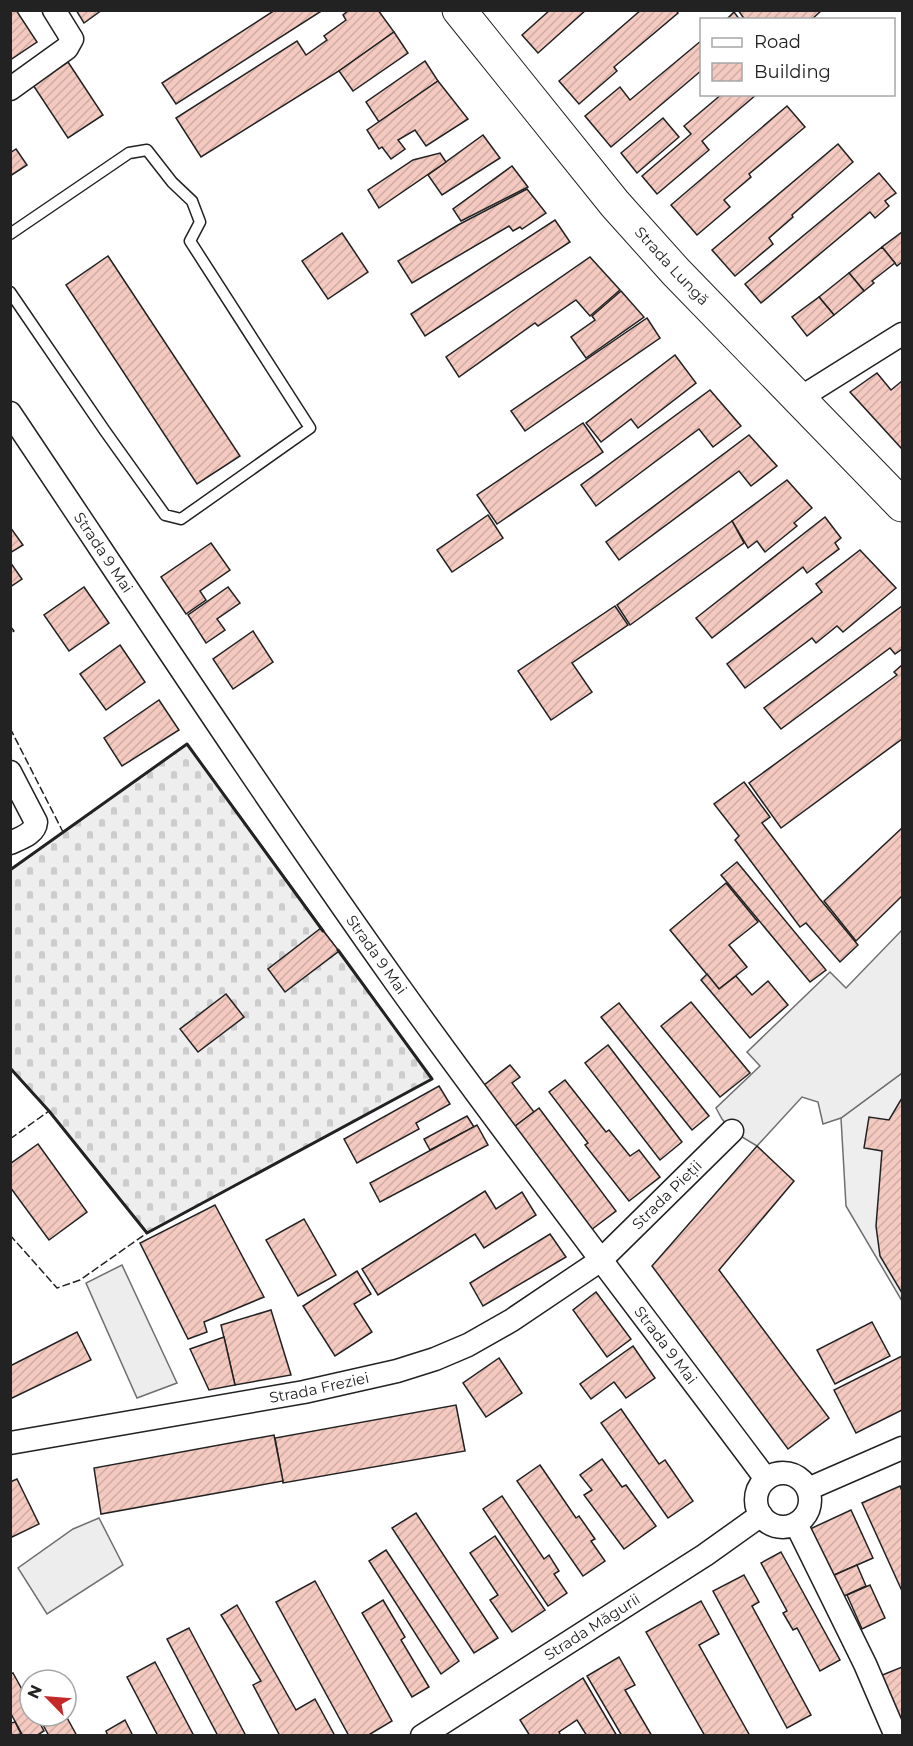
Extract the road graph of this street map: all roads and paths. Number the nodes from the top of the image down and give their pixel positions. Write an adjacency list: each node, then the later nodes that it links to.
1 (54, 10): 3 (street)
2 (459, 10): 7 (highway, Strada Lungă)
3 (10, 89)
4 (10, 234): 5 (lane)
5 (10, 292)
6 (903, 334): 7 (street)
7 (800, 398): 9 (highway, Strada Lungă)
8 (10, 412): 13 (street, Strada 9 Mai)
9 (903, 505)
10 (10, 772): 11 (street)
11 (10, 843)
12 (732, 1131): 13 (street, Strada Pieții)
13 (601, 1260): 14 (street, Strada Freziei); 16 (street, Strada 9 Mai)
14 (10, 1443)
15 (903, 1448): 17 (street)
16 (766, 1479): 17 (street); 18 (street)
17 (808, 1489): 19 (street)
18 (761, 1515): 19 (street); 20 (street, Strada Măgurii)
19 (796, 1524): 21 (street)
20 (422, 1736)
21 (896, 1736)

